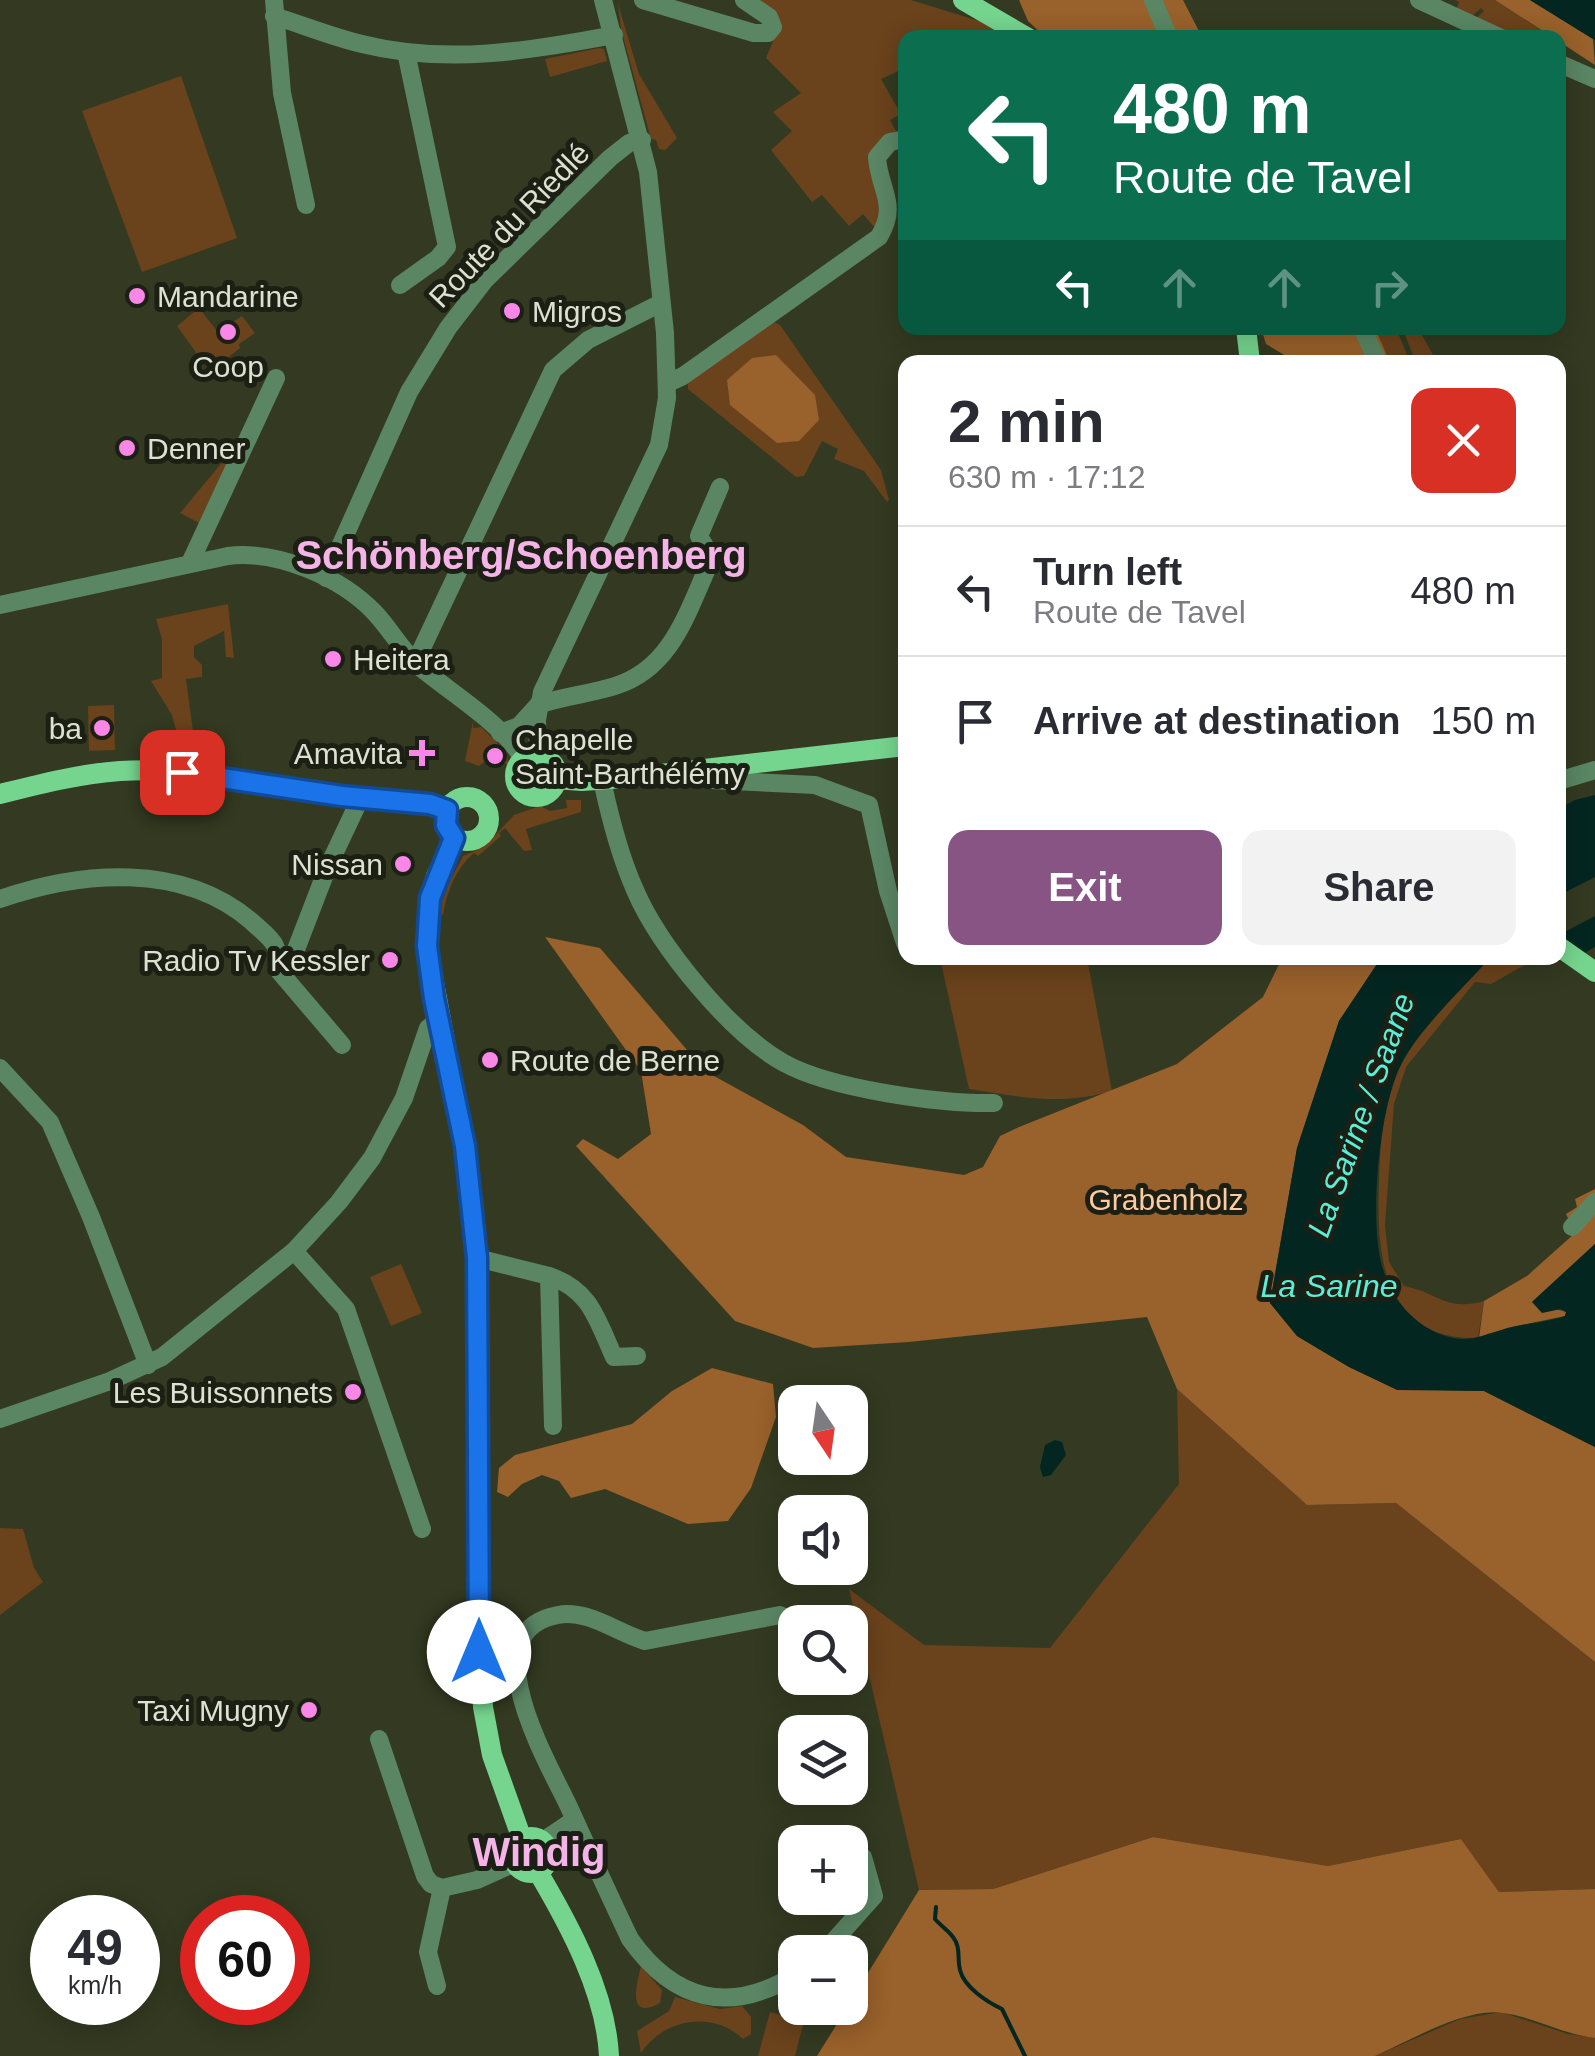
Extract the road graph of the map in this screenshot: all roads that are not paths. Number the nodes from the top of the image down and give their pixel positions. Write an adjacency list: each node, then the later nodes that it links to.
1 (604, 0): 11 (street)
2 (643, 0): 3 (street)
3 (744, 0)
4 (964, 0): 8 (main road)
5 (1153, 0): 9 (street)
6 (1419, 0): 10 (street)
7 (274, 8): 12 (street); 17 (street)
8 (1015, 30)
9 (1165, 30)
10 (1484, 30)
11 (614, 35): 12 (street); 15 (street)
12 (406, 52): 18 (street)
13 (1566, 66): 14 (street)
14 (1595, 79)
15 (642, 140): 19 (street); 24 (street, Route du Riedlé)
16 (898, 140): 21 (street)
17 (306, 205)
18 (400, 285)
19 (661, 303): 21 (street); 26 (street)
20 (276, 378): 23 (street)
21 (668, 383): 27 (street)
22 (720, 487): 27 (street)
23 (190, 563): 24 (street); 25 (street)
24 (326, 578): 26 (street)
25 (0, 606)
26 (416, 663): 28 (street)
27 (538, 705): 28 (street); 30 (street)
28 (500, 733): 30 (street)
29 (898, 747): 31 (main road)
30 (531, 757): 33 (main road); 36 (main road)
31 (701, 769): 35 (main road); 43 (street)
32 (1595, 770): 34 (street)
33 (556, 779): 35 (main road); 36 (main road)
34 (1566, 779)
35 (602, 780): 50 (street)
36 (518, 788): 39 (main road)
37 (0, 794): 38 (main road)
38 (360, 798): 40 (main road); 46 (street)
39 (485, 806): 40 (main road); 41 (main road)
40 (447, 810): 41 (main road)
41 (454, 838): 47 (main road)
42 (0, 899): 46 (street)
43 (898, 922)
44 (1566, 952): 45 (main road)
45 (1595, 972)
46 (284, 978): 48 (street)
47 (439, 1020): 53 (street); 54 (main road)
48 (342, 1045)
49 (0, 1068): 57 (street)
50 (994, 1103)
51 (1595, 1202): 52 (street)
52 (1572, 1227)
53 (294, 1250): 57 (street); 60 (street)
54 (477, 1258): 55 (street); 65 (main road)
55 (549, 1276): 56 (street); 59 (street)
56 (637, 1356)
57 (148, 1364): 58 (street)
58 (0, 1419)
59 (553, 1426)
60 (422, 1529)
61 (778, 1615): 63 (street)
62 (379, 1739): 68 (street)
63 (574, 1820): 64 (street); 65 (street)
64 (588, 1851): 65 (street); 72 (street)
65 (538, 1852): 66 (main road); 74 (main road)
66 (515, 1864): 68 (street)
67 (868, 1873): 69 (street)
68 (442, 1888): 73 (street)
69 (868, 1903)
70 (857, 1915): 71 (street)
71 (839, 1935)
72 (778, 1984)
73 (437, 1986)
74 (609, 2056)

